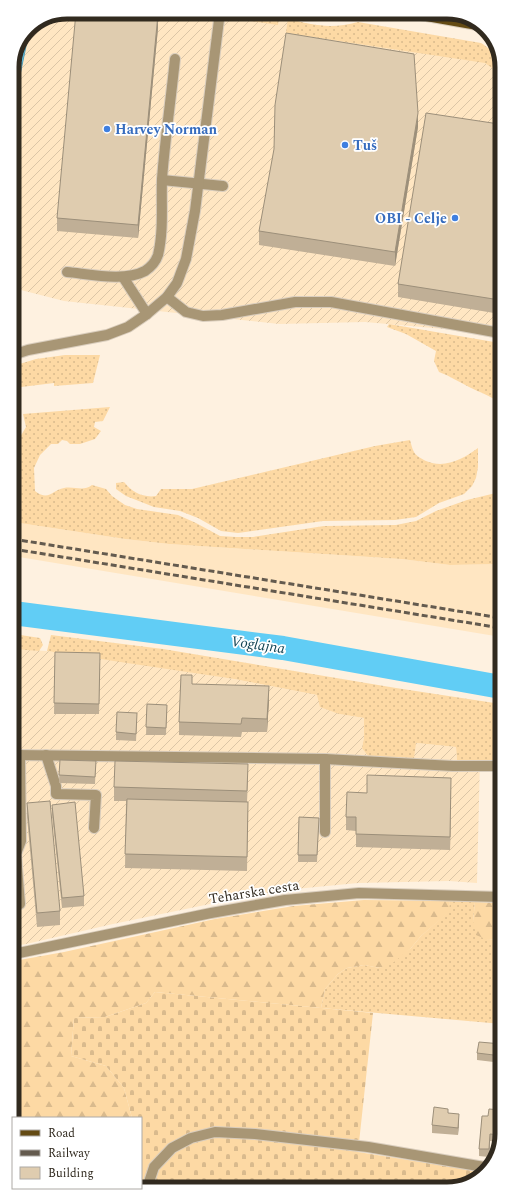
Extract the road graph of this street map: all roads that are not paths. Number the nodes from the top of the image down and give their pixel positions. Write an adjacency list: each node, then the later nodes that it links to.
1 (219, 19): 6 (street)
2 (443, 19): 3 (main road)
3 (467, 23)
4 (175, 59): 5 (street)
5 (162, 180): 6 (street); 9 (street)
6 (199, 184): 7 (street); 10 (street)
7 (223, 186)
8 (67, 272): 9 (street)
9 (123, 277): 11 (street)
10 (167, 296): 11 (street); 12 (street)
11 (147, 314): 13 (street)
12 (495, 332)
13 (19, 353)
14 (19, 755): 15 (street)
15 (46, 755): 16 (street); 19 (street)
16 (325, 759): 17 (street); 20 (street)
17 (495, 766)
18 (19, 798): 21 (street)
19 (94, 828)
20 (325, 832)
21 (19, 846)
22 (19, 892): 24 (street)
23 (495, 897): 25 (street, Teharska cesta)
24 (20, 904)
25 (19, 953)
26 (482, 1167): 27 (street)
27 (149, 1182)

